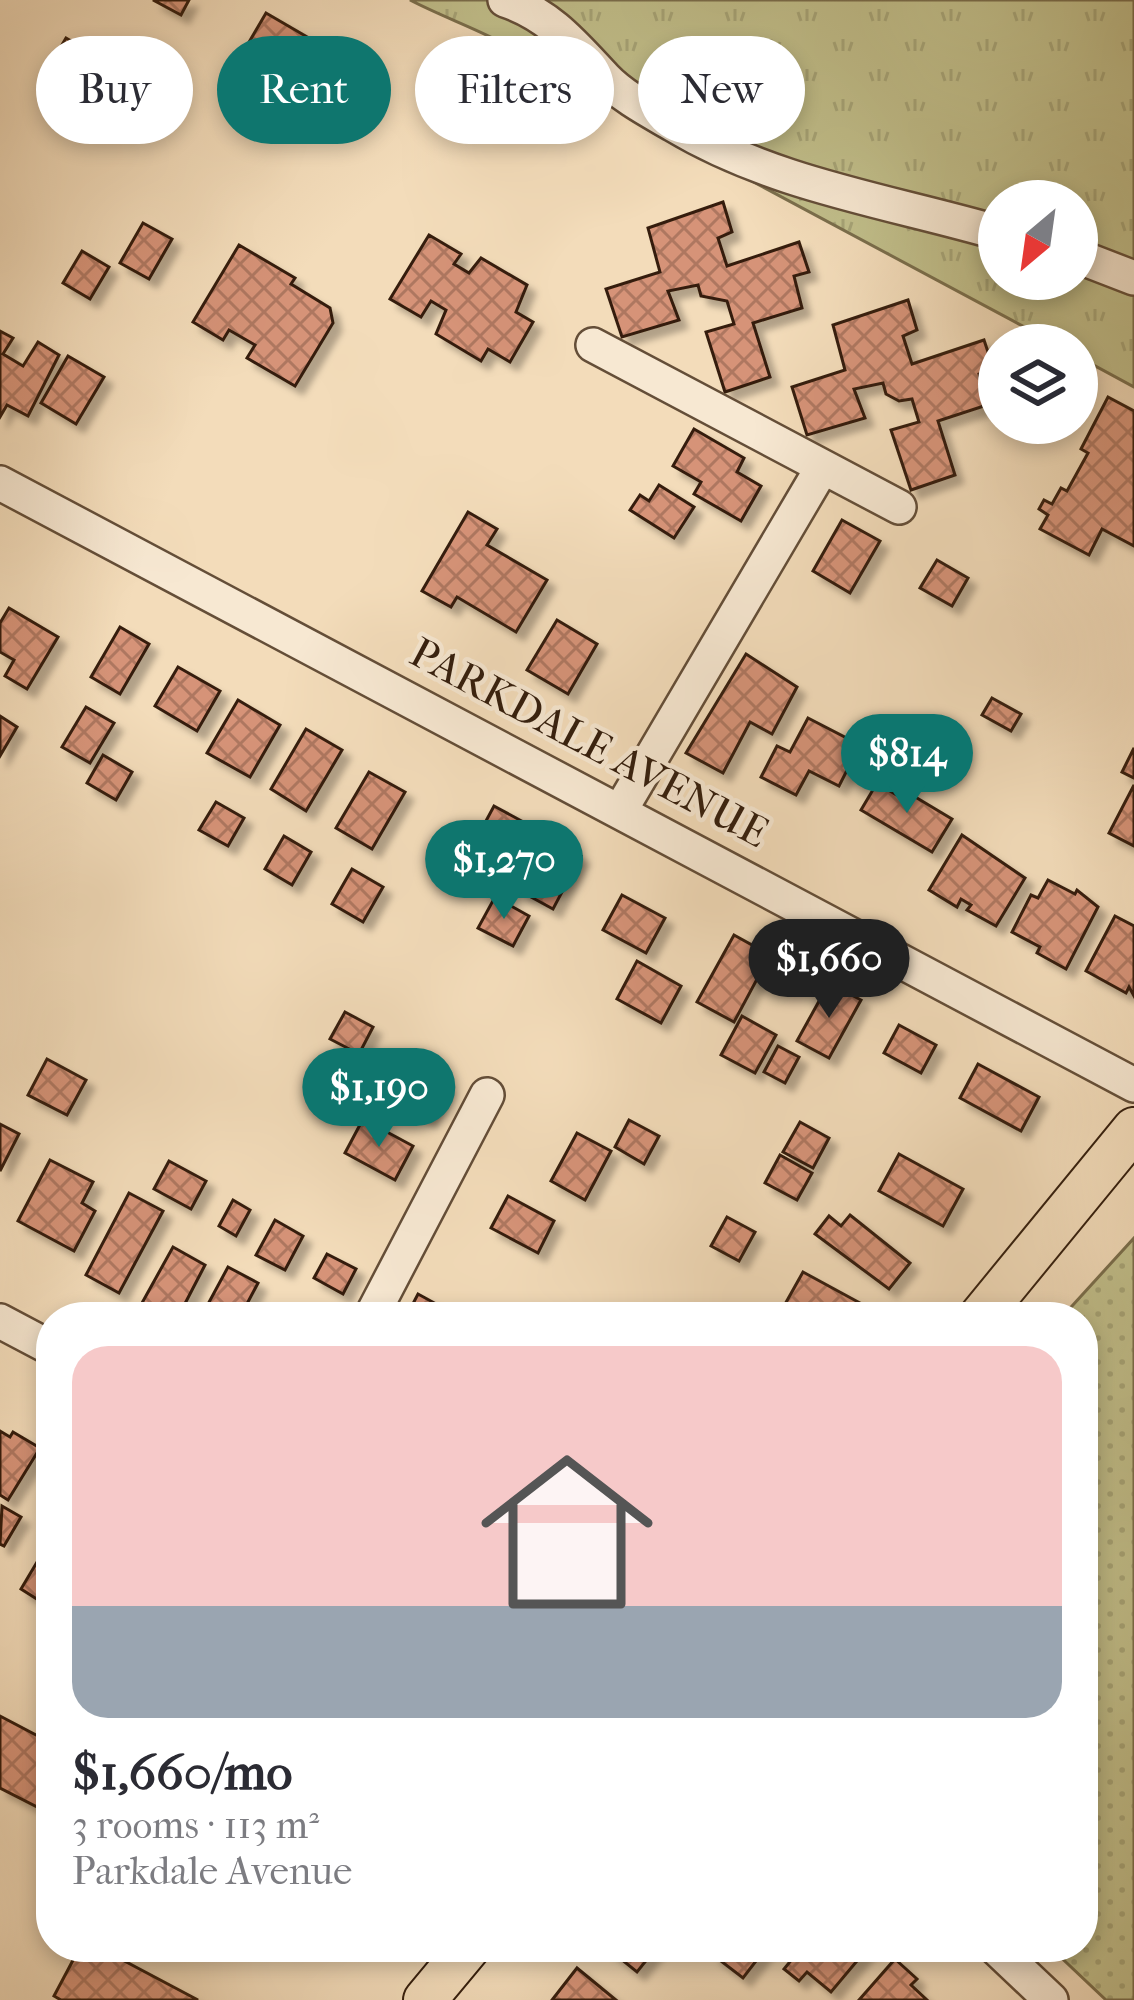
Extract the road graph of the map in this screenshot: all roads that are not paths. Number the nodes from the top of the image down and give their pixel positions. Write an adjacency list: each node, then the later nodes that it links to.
1 (505, 0): 2 (street)
2 (978, 228)
3 (1098, 264): 4 (street)
4 (1134, 278)
5 (593, 345): 6 (street)
6 (822, 468): 8 (street); 9 (street)
7 (0, 483): 9 (street, PARKDALE AVENUE)
8 (899, 507)
9 (620, 811): 10 (street, PARKDALE AVENUE)
10 (1134, 1085)
11 (488, 1095): 13 (street)
12 (1134, 1129): 14 (main road)
13 (379, 1302)
14 (992, 1302)
15 (0, 1322): 16 (street)
16 (36, 1340)
17 (457, 1962): 19 (main road)
18 (1011, 1962): 20 (street)
19 (425, 2000)
20 (1052, 2000)

